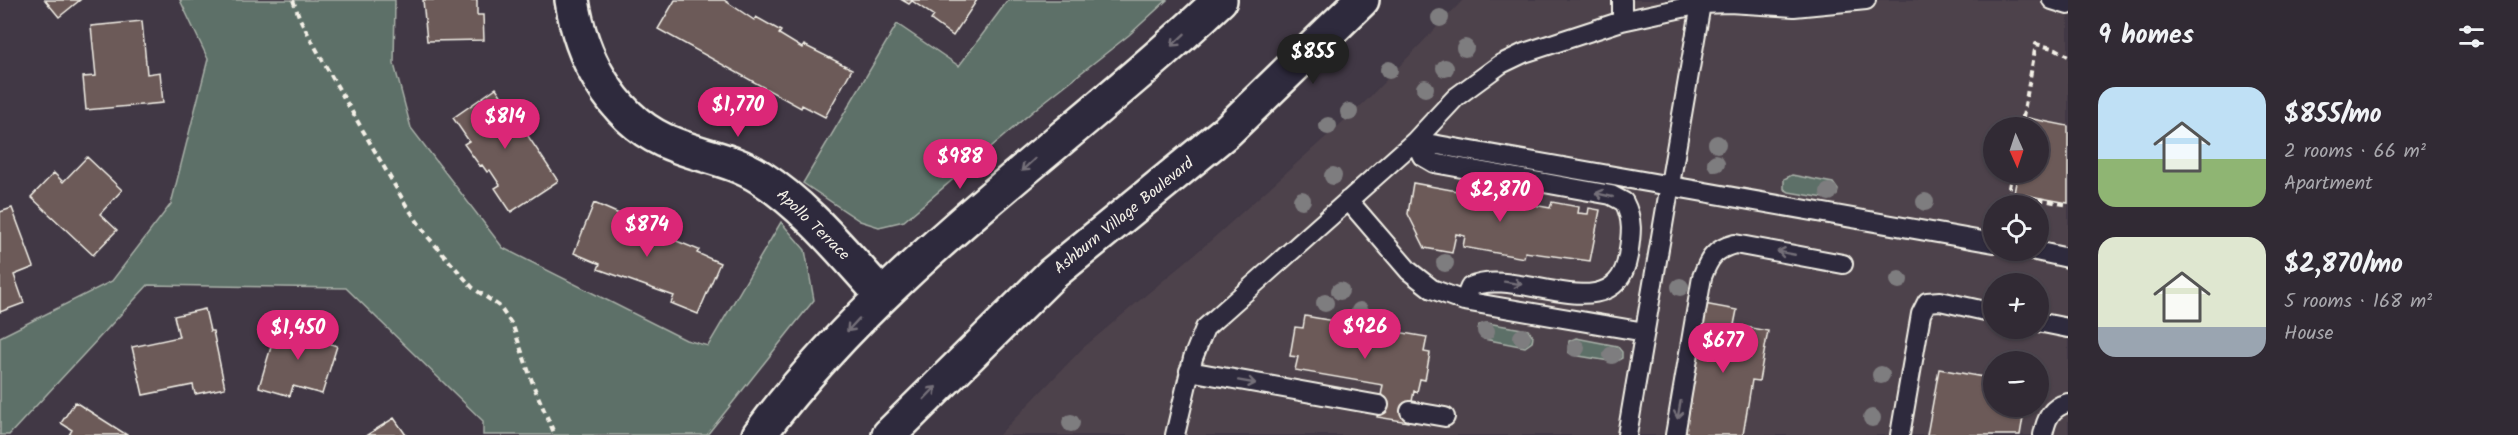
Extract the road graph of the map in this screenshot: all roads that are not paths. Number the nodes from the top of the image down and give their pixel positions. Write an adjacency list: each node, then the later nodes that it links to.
1 (572, 0): 18 (main road, Apollo Terrace)
2 (1220, 0): 18 (main road, one-way to 18)
3 (1362, 0): 30 (main road, Ashburn Village Boulevard, one-way to 3)
4 (1622, 0): 10 (lane)
5 (1866, 0): 7 (lane)
6 (2052, 0): 9 (lane)
7 (1729, 1): 8 (lane)
8 (1701, 4): 10 (lane); 12 (lane)
9 (2068, 5)
10 (1622, 21): 11 (lane)
11 (1415, 141): 12 (lane); 13 (lane); 19 (lane, one-way to 11)
12 (1671, 187): 14 (lane); 23 (lane)
13 (1348, 200): 19 (lane); 24 (lane)
14 (1983, 241)
15 (2049, 254): 16 (lane)
16 (2068, 258)
17 (1843, 264): 33 (lane, one-way to 33)
18 (881, 294): 29 (main road, one-way to 29)
19 (1464, 301): 23 (lane)
20 (1983, 311): 34 (lane)
21 (2049, 324): 22 (lane)
22 (2068, 328)
23 (1645, 332): 32 (lane)
24 (1189, 371): 26 (lane, one-way to 26); 31 (lane)
25 (2068, 404): 35 (lane)
26 (1379, 405)
27 (1410, 411): 28 (lane)
28 (1444, 417)
29 (759, 435)
30 (889, 435)
31 (1175, 435)
32 (1627, 435)
33 (1675, 435)
34 (1900, 435)
35 (2043, 435)

